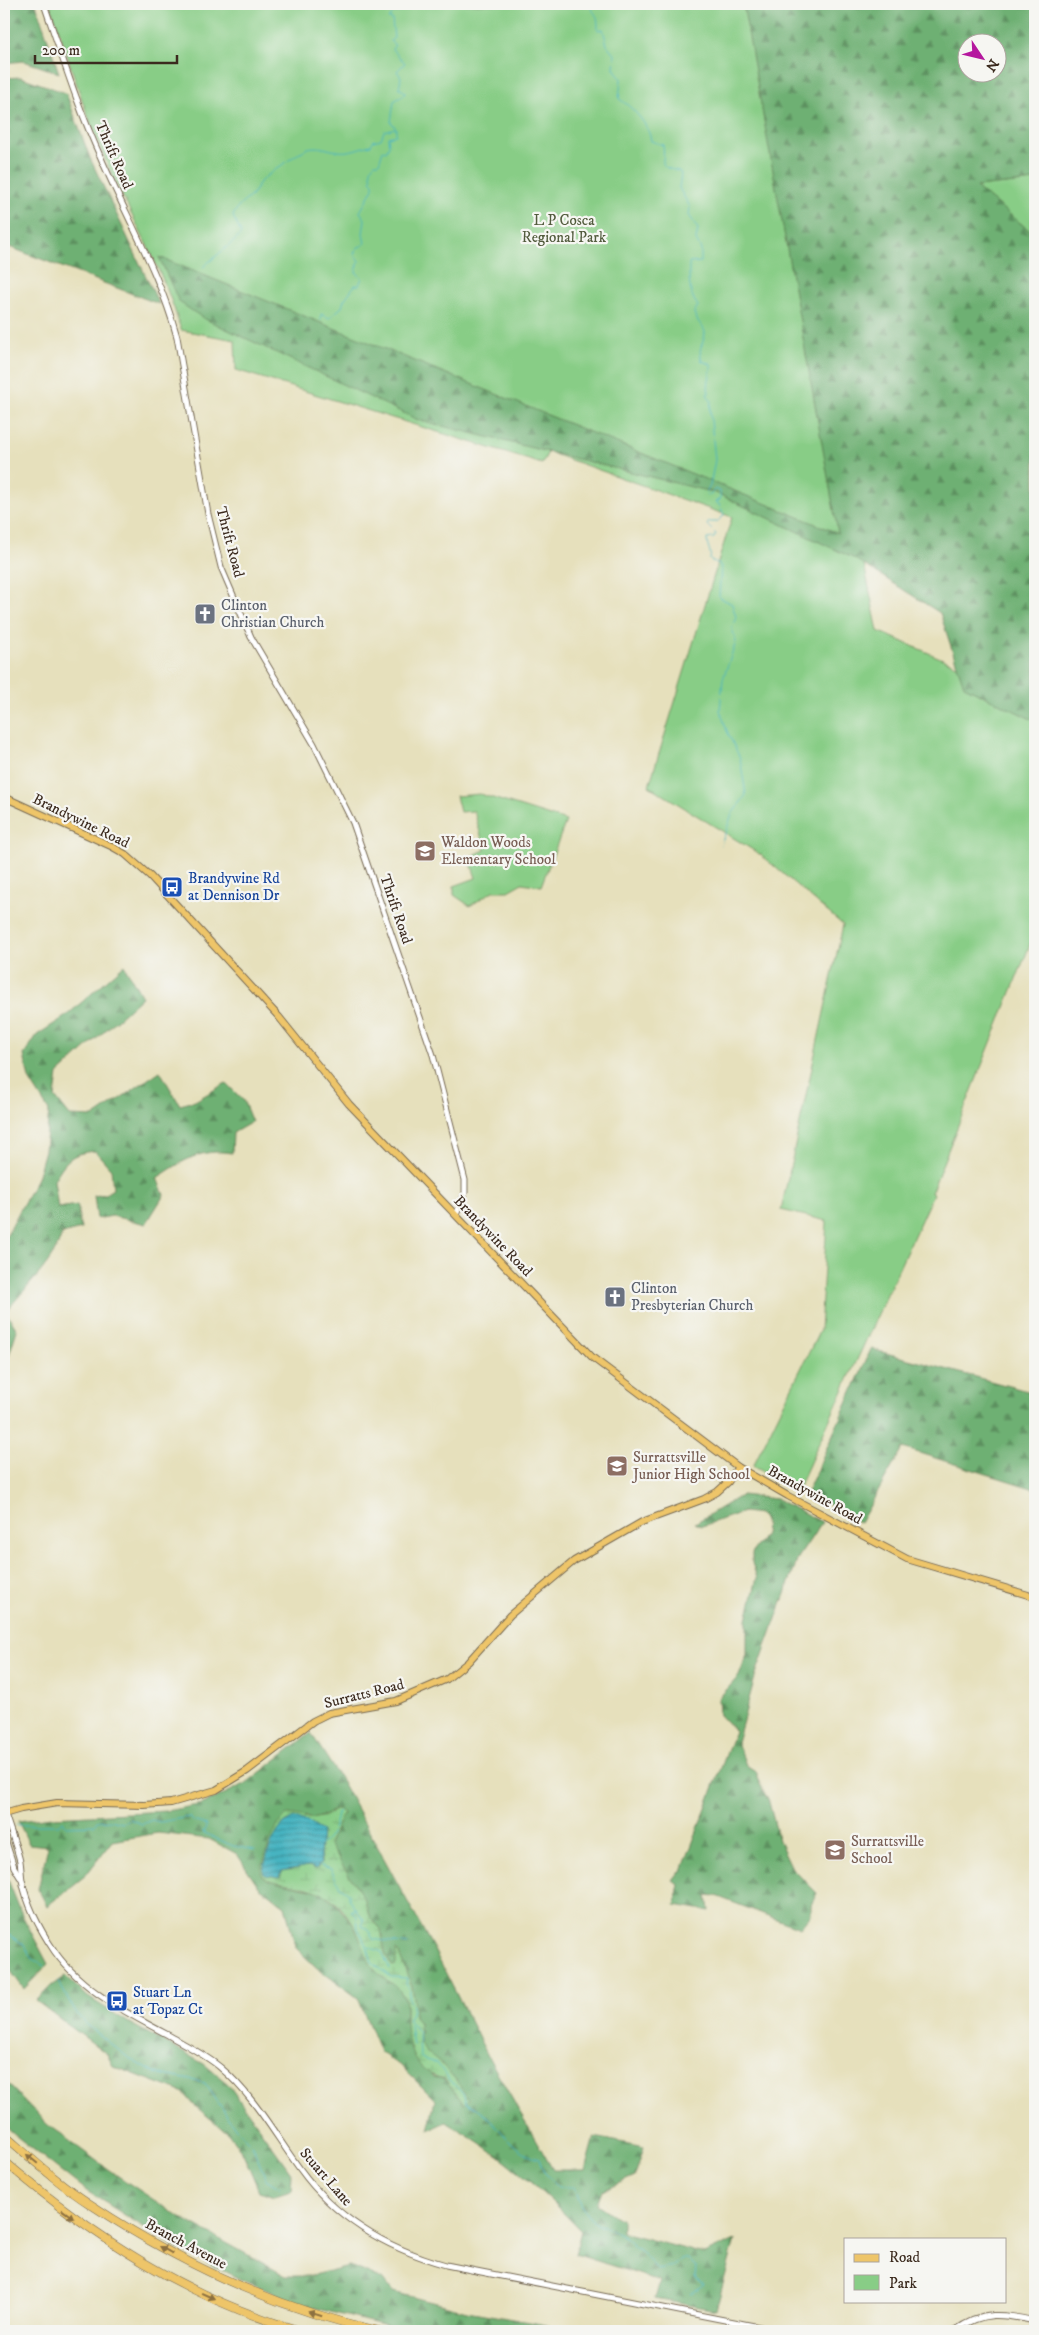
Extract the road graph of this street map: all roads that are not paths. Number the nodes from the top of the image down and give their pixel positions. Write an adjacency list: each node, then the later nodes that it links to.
1 (44, 4): 3 (street, Thrift Road)
2 (4, 797): 3 (main road, Brandywine Road)
3 (456, 1215): 4 (main road, Brandywine Road)
4 (738, 1467): 5 (main road, Brandywine Road); 6 (main road, Surratts Road)
5 (1035, 1597)
6 (4, 1814): 8 (street, Stuart Lane)
7 (4, 1836): 8 (street, Stuart Lane)
8 (22, 1880): 14 (street, Stuart Lane)
9 (4, 2135): 13 (highway, Branch Avenue, one-way to 9)
10 (4, 2161): 12 (highway, one-way to 12)
11 (1035, 2321): 15 (street)
12 (301, 2331)
13 (379, 2331)
14 (780, 2331)
15 (954, 2331)

